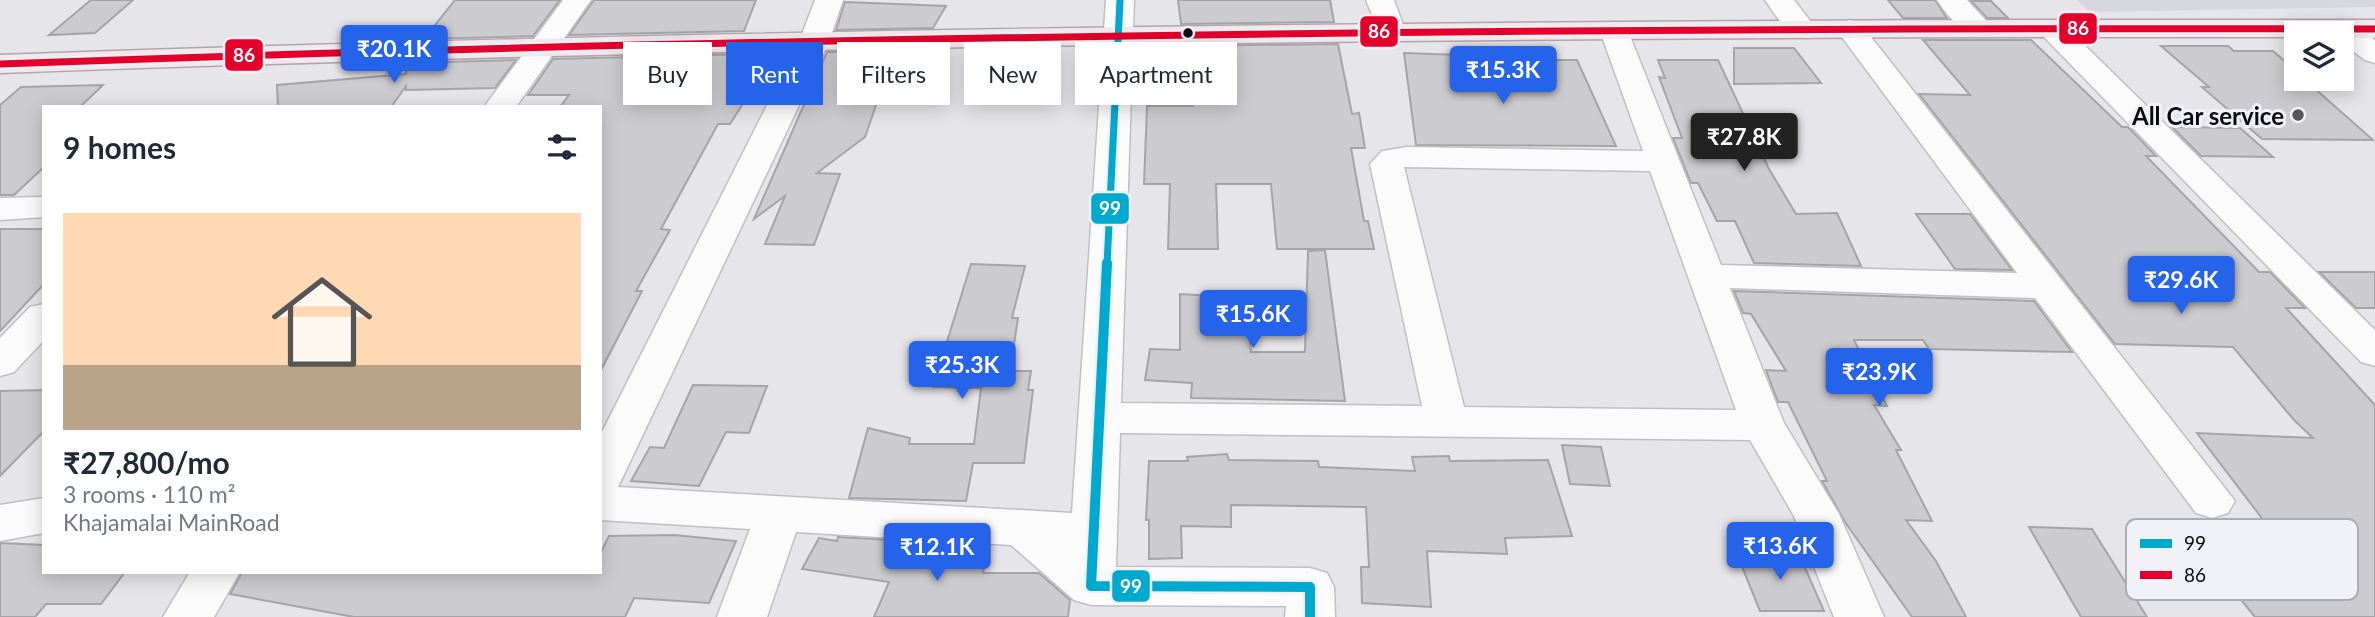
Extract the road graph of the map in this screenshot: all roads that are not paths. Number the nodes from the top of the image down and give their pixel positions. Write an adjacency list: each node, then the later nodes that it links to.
1 (577, 0): 19 (street)
2 (829, 0): 17 (street)
3 (1380, 0): 15 (street)
4 (1779, 0): 13 (street)
5 (1951, 0): 11 (street)
6 (1118, 18): 15 (main road); 17 (main road); 32 (street)
7 (1850, 29): 11 (main road); 13 (main road); 28 (street)
8 (2284, 29): 14 (main road)
9 (2354, 29): 10 (main road)
10 (2375, 29)
11 (1982, 30): 14 (main road)
12 (1614, 31): 13 (main road); 15 (main road); 24 (street)
13 (1804, 31)
14 (2054, 31): 30 (street)
15 (1392, 33)
16 (2354, 39): 20 (street)
17 (814, 42)
18 (726, 43): 19 (main road)
19 (544, 44): 21 (main road); 22 (street)
20 (2375, 54)
21 (0, 64)
22 (500, 105)
23 (783, 105): 35 (street)
24 (1657, 165): 27 (street); 33 (street)
25 (42, 207): 26 (street)
26 (0, 209)
27 (1705, 276): 28 (street); 34 (street)
28 (2047, 286): 36 (street)
29 (42, 318): 31 (street)
30 (2369, 342)
31 (0, 362)
32 (1099, 418): 33 (street); 42 (street)
33 (1446, 420): 34 (street)
34 (1763, 425): 48 (street)
35 (602, 476)
36 (2212, 501)
37 (602, 503): 38 (street)
38 (779, 514): 41 (street); 46 (street)
39 (42, 515): 40 (street)
40 (0, 523)
41 (1022, 528): 42 (street); 44 (street)
42 (1094, 532): 44 (street)
43 (215, 574): 45 (street)
44 (1091, 586): 47 (street)
45 (194, 616)
46 (742, 617)
47 (1310, 617)
48 (1859, 617)

